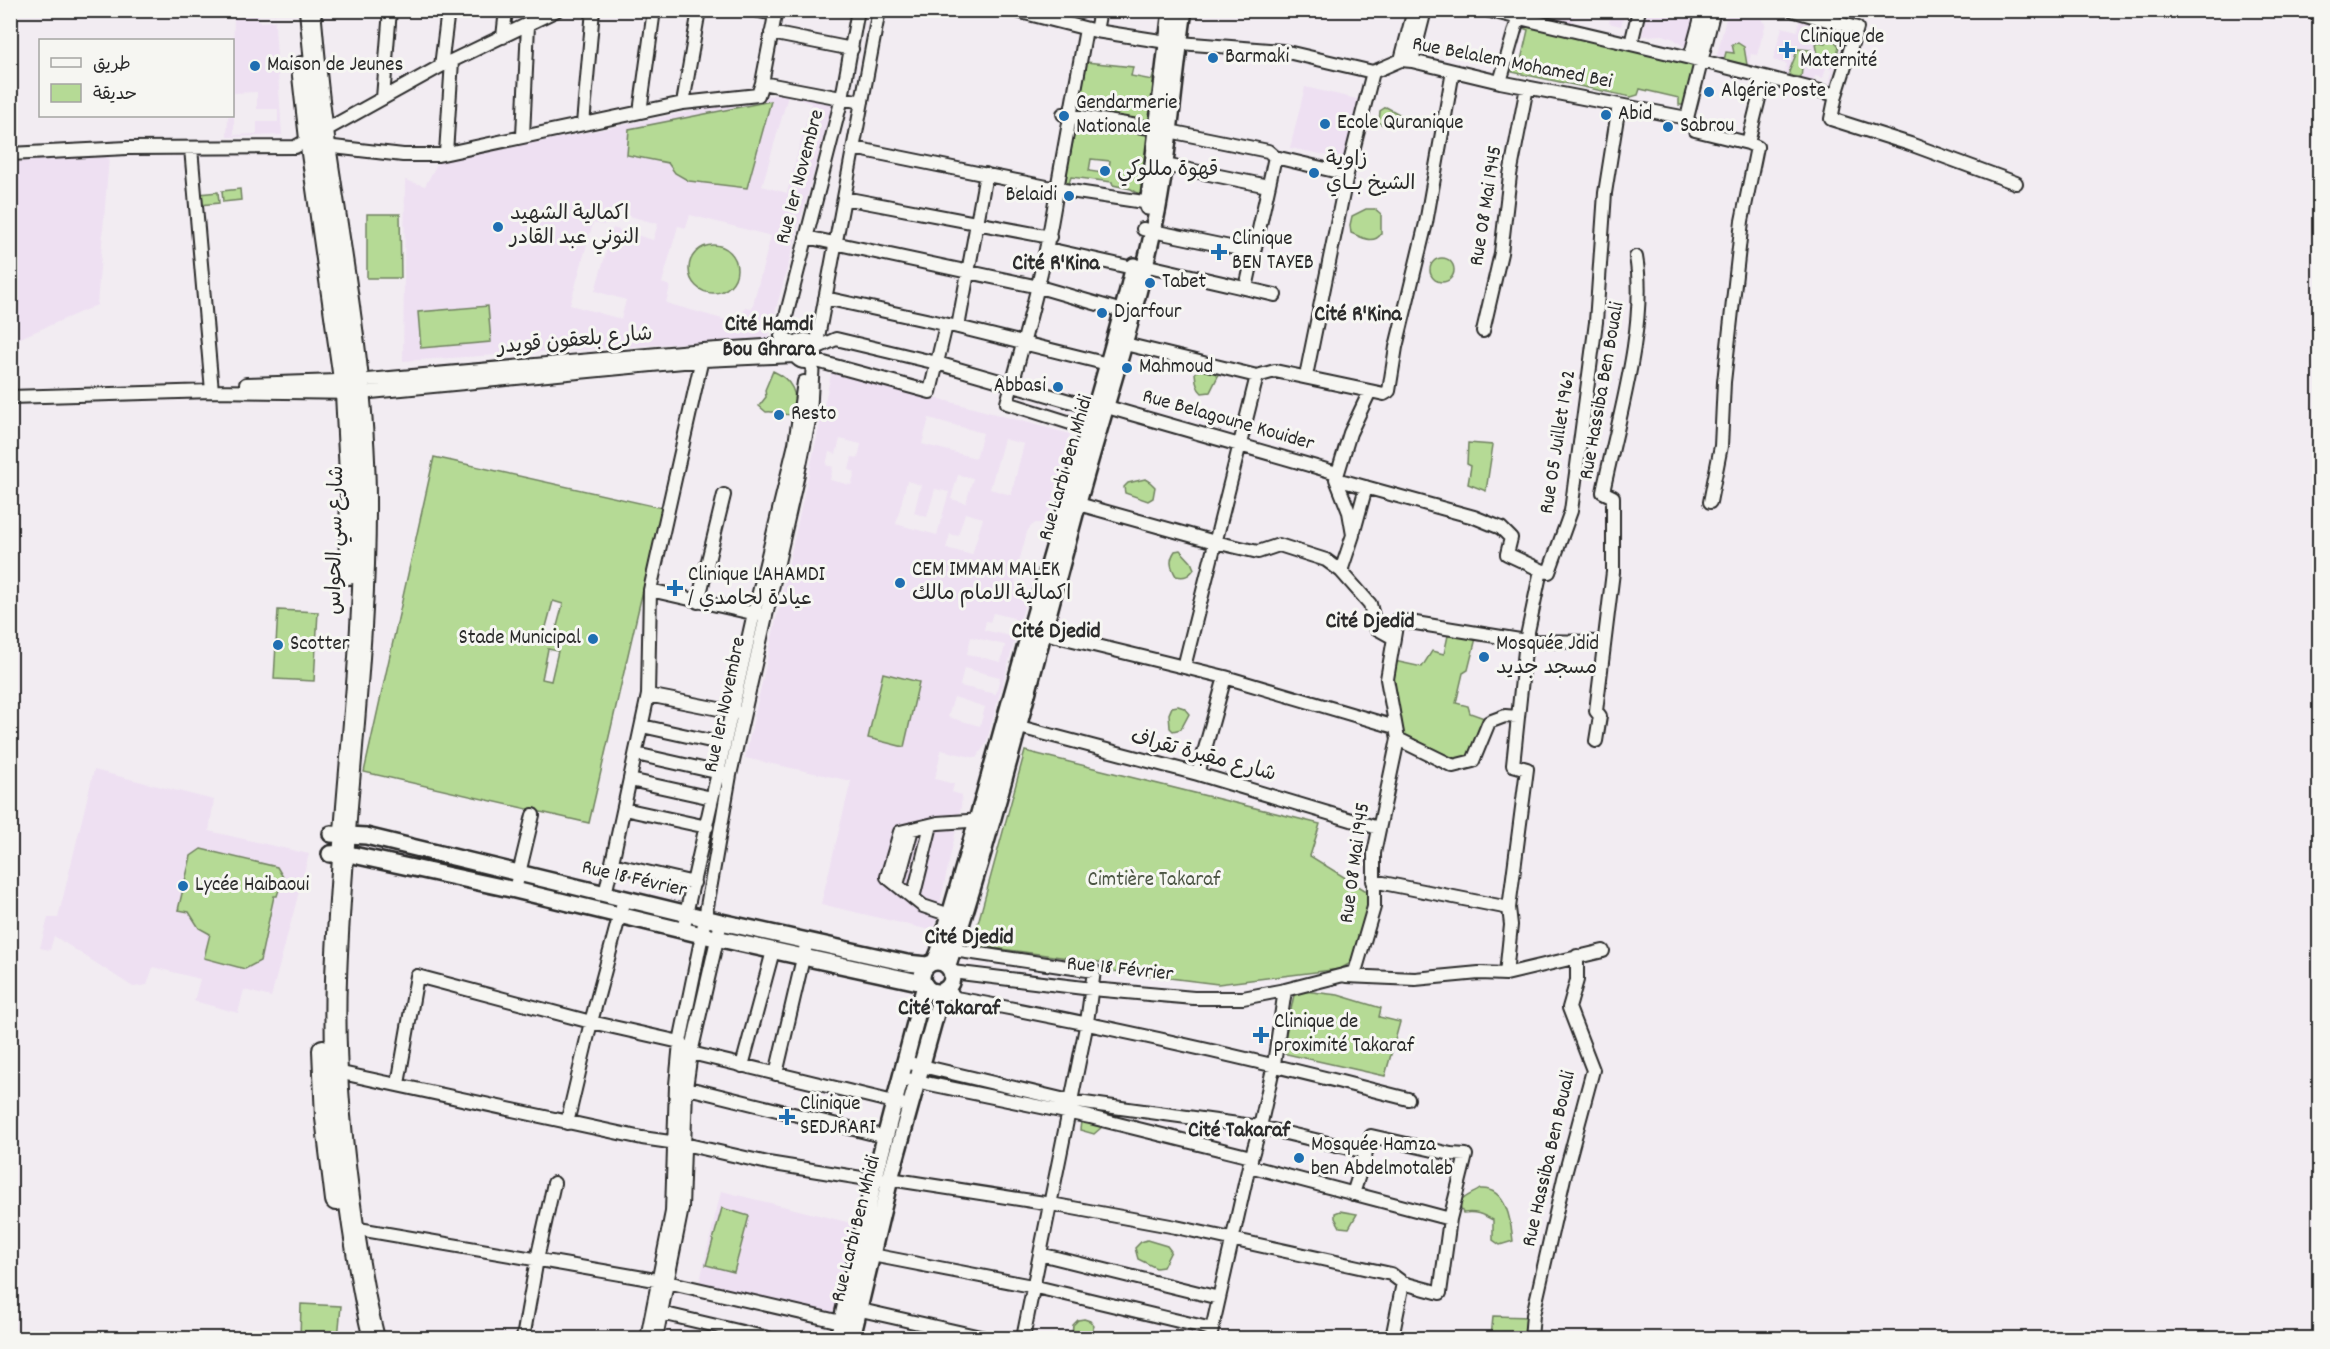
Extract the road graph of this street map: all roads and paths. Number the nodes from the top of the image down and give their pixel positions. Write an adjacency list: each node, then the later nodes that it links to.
1 (297, 10): 57 (main road, شارع سي الحواس)
2 (310, 10): 57 (main road, شارع سي الحواس)
3 (390, 10): 46 (street)
4 (448, 10): 38 (street)
5 (506, 10): 32 (street)
6 (557, 10): 29 (street)
7 (593, 10): 54 (street)
8 (654, 10): 51 (street)
9 (699, 10): 49 (street)
10 (754, 10): 25 (street)
11 (858, 10): 35 (street, Rue 1er Novembre)
12 (879, 10): 48 (street, Rue 1er Novembre)
13 (1013, 10): 30 (street)
14 (1100, 10): 30 (street)
15 (1171, 10): 33 (street, Rue Larbi Ben Mhidi)
16 (1184, 10): 33 (street, Rue Larbi Ben Mhidi)
17 (1414, 10): 37 (street)
18 (1425, 10): 37 (street)
19 (1486, 10): 28 (street)
20 (1639, 10): 34 (street)
21 (1703, 10): 36 (street)
22 (1714, 10): 36 (street)
23 (1792, 10): 26 (street)
24 (2311, 10): 27 (street)
25 (776, 12): 31 (street)
26 (1817, 14): 45 (street)
27 (2319, 16)
28 (1518, 19): 34 (street); 42 (street)
29 (528, 25): 32 (street); 56 (street)
30 (1091, 30): 33 (street); 52 (street)
31 (771, 33): 35 (street); 43 (street)
32 (503, 37): 38 (street)
33 (1173, 43): 40 (street); 55 (street, Rue Larbi Ben Mhidi)
34 (1631, 44): 36 (street)
35 (852, 49): 47 (street, Rue 1er Novembre)
36 (1696, 59): 41 (street); 53 (street)
37 (1407, 60): 39 (street, Rue Belalem Mohamed Bei); 40 (street, Rue Belalem Mohamed Bei)
38 (446, 63): 46 (street); 61 (street)
39 (1453, 71): 42 (street, Rue Belalem Mohamed Bei); 99 (street)
40 (1373, 72): 66 (street)
41 (1764, 78): 45 (street); 58 (street)
42 (1500, 82): 44 (street, Rue Belalem Mohamed Bei)
43 (762, 83): 47 (street); 49 (street)
44 (1527, 87): 50 (street, Rue Belalem Mohamed Bei); 87 (street, Rue 08 Mai 1945)
45 (1836, 95): 67 (street)
46 (382, 98): 57 (street)
47 (842, 98): 48 (street); 74 (street, Rue 1er Novembre)
48 (862, 102): 60 (street, Rue 1er Novembre)
49 (683, 103): 51 (street)
50 (1619, 105): 53 (street, Rue Belalem Mohamed Bei); 111 (street, Rue 05 Juillet 1962)
51 (640, 112): 54 (street)
52 (1067, 115): 55 (street); 69 (street)
53 (1687, 118): 58 (street)
54 (583, 124): 56 (street)
55 (1163, 131): 63 (street); 64 (street, Rue Larbi Ben Mhidi); 71 (street, Rue Larbi Ben Mhidi)
56 (523, 136): 61 (street)
57 (319, 139): 59 (street); 61 (street); 97 (main road, شارع سي الحواس)
58 (1748, 143): 107 (street)
59 (191, 148): 62 (street); 98 (street)
60 (854, 148): 65 (street); 70 (street, Rue 1er Novembre)
61 (446, 153)
62 (10, 154)
63 (1275, 158): 66 (street); 68 (street)
64 (1165, 165): 68 (street); 71 (street, Rue Larbi Ben Mhidi)
65 (986, 174): 69 (street); 72 (street)
66 (1347, 174): 95 (street)
67 (2016, 183)
68 (1268, 186): 77 (street)
69 (1057, 189): 71 (street); 75 (street)
70 (844, 198): 72 (street); 76 (street, Rue 1er Novembre)
71 (1154, 203): 73 (street, Rue Larbi Ben Mhidi)
72 (978, 222): 75 (street); 80 (street)
73 (1148, 230): 77 (street); 79 (street, Rue Larbi Ben Mhidi)
74 (806, 237): 76 (street); 90 (street, Rue 1er Novembre)
75 (1049, 243): 79 (street); 81 (street)
76 (836, 244): 80 (street); 84 (street, Rue 1er Novembre)
77 (1254, 252): 82 (street)
78 (1636, 257): 119 (street, Rue Hassiba Ben Bouali)
79 (1139, 267): 82 (street); 85 (street, Rue Larbi Ben Mhidi)
80 (968, 271): 81 (street); 86 (street)
81 (1039, 287): 85 (street); 88 (street)
82 (1246, 288): 83 (street)
83 (1275, 295)
84 (825, 298): 86 (street); 90 (street, Rue 1er Novembre)
85 (1128, 313): 89 (street, Rue Larbi Ben Mhidi); 93 (street, Rue Larbi Ben Mhidi)
86 (952, 326): 88 (street); 92 (street)
87 (1483, 331)
88 (1025, 343): 93 (street); 96 (street)
89 (1125, 344): 93 (street, Rue Larbi Ben Mhidi); 94 (street)
90 (805, 354): 91 (street, شارع بلعقون قويدر); 92 (street, Rue Belagoune Kouider); 92 (street); 115 (street, Rue 1er Novembre)
91 (704, 355): 97 (street, شارع بلعقون قويدر); 113 (street)
92 (937, 363): 96 (street, Rue Belagoune Kouider)
93 (1114, 365): 101 (street, Rue Larbi Ben Mhidi)
94 (1257, 376): 95 (street); 103 (street)
95 (1306, 376): 99 (street)
96 (1012, 384): 101 (street, Rue Belagoune Kouider); 102 (street)
97 (352, 386): 98 (street, شارع بلعقون قويدر); 141 (main road, شارع سي الحواس)
98 (212, 389): 100 (street, شارع بلعقون قويدر)
99 (1370, 391): 104 (street)
100 (10, 397)
101 (1102, 409): 102 (street, Rue Larbi Ben Mhidi); 103 (street, Rue Belagoune Kouider)
102 (1094, 430): 108 (street, Rue Larbi Ben Mhidi)
103 (1240, 444): 104 (street, Rue Belagoune Kouider); 110 (street)
104 (1336, 476): 105 (street, Rue Belagoune Kouider); 109 (street)
105 (1366, 487): 109 (street); 111 (street, Rue Belagoune Kouider)
106 (724, 495): 114 (street)
107 (1710, 502)
108 (1073, 503): 110 (street); 116 (street, Rue Larbi Ben Mhidi)
109 (1353, 535): 112 (street)
110 (1215, 542): 112 (street); 120 (street)
111 (1541, 570): 118 (street, Rue 05 Juillet 1962)
112 (1341, 571): 117 (street)
113 (650, 591): 114 (street); 122 (street)
114 (698, 602): 115 (street)
115 (759, 615): 123 (street, Rue 1er Novembre)
116 (1037, 632): 120 (street); 125 (street, Rue Larbi Ben Mhidi)
117 (1394, 638): 118 (street); 127 (street, Rue 08 Mai 1945)
118 (1526, 641): 119 (street); 124 (street, Rue 05 Juillet 1962)
119 (1604, 642): 128 (street, Rue Hassiba Ben Bouali)
120 (1184, 668): 121 (street)
121 (1225, 677): 127 (street); 132 (street)
122 (648, 695): 123 (street); 126 (street)
123 (737, 713): 129 (street, Rue 1er Novembre); 131 (street, Rue 1er Novembre)
124 (1517, 717): 127 (street); 150 (street, Rue 05 Juillet 1962)
125 (1011, 725): 132 (street, شارع مقبرة تقراف); 137 (street, Rue Larbi Ben Mhidi)
126 (642, 726): 129 (street); 130 (street)
127 (1396, 733): 140 (street, Rue 08 Mai 1945)
128 (1596, 741)
129 (724, 744): 131 (street, Rue 1er Novembre)
130 (636, 754): 131 (street); 133 (street)
131 (724, 774): 134 (street, Rue 1er Novembre); 154 (street, Rue 1er Novembre)
132 (1198, 774): 140 (street, شارع مقبرة تقراف)
133 (630, 780): 134 (street); 135 (street)
134 (712, 798): 139 (street, Rue 1er Novembre)
135 (624, 809): 139 (street); 142 (street)
136 (533, 815): 143 (street)
137 (985, 821): 138 (street); 153 (street, Rue Larbi Ben Mhidi)
138 (932, 825): 148 (street); 148 (street)
139 (707, 827): 145 (street, Rue 1er Novembre)
140 (1378, 828): 144 (street, Rue 08 Mai 1945)
141 (338, 844): 143 (street, Rue 18 Février); 146 (street, Rue 18 Février); 179 (main road, شارع سي الحواس)
142 (612, 864): 145 (street); 147 (street)
143 (519, 874): 146 (street); 147 (street, Rue 18 Février)
144 (1373, 881): 150 (street); 167 (street, Rue 08 Mai 1945)
145 (694, 883): 152 (street, Rue 1er Novembre)
146 (515, 890): 151 (street, Rue 18 Février)
147 (605, 895): 149 (street, Rue 18 Février)
148 (913, 898): 153 (street)
149 (624, 899): 151 (street); 152 (street, Rue 18 Février)
150 (1509, 908): 166 (street, Rue 05 Juillet 1962)
151 (620, 914): 156 (street, Rue 18 Février); 173 (street)
152 (686, 914): 154 (street, Rue 18 Février); 156 (street, Rue 1er Novembre)
153 (957, 917): 159 (street, Rue Larbi Ben Mhidi); 165 (street, Rue Larbi Ben Mhidi)
154 (705, 918): 155 (street, Rue 18 Février); 157 (street, Rue 1er Novembre)
155 (721, 922): 157 (street); 158 (street, Rue 18 Février)
156 (684, 930): 157 (street, Rue 18 Février)
157 (710, 937): 160 (street, Rue 18 Février); 175 (street); 176 (street)
158 (807, 941): 163 (street); 165 (street, Rue 18 Février)
159 (953, 950): 164 (street); 165 (street, Rue Larbi Ben Mhidi)
160 (773, 951): 163 (street, Rue 18 Février); 178 (street)
161 (1603, 951): 162 (street)
162 (1577, 956): 166 (street); 222 (street, Rue Hassiba Ben Bouali)
163 (804, 958): 169 (street, Rue 18 Février); 181 (street)
164 (1041, 963): 168 (street); 170 (street)
165 (940, 966): 168 (street, Rue 18 Février); 169 (street); 172 (street)
166 (1506, 974): 167 (street)
167 (1345, 976): 171 (street)
168 (1038, 983): 170 (street, Rue 18 Février)
169 (924, 984): 172 (street); 180 (street, Rue Larbi Ben Mhidi)
170 (1092, 989): 171 (street, Rue 18 Février); 174 (street)
171 (1285, 990): 177 (street)
172 (944, 991): 174 (street); 180 (street, Rue Larbi Ben Mhidi)
173 (591, 1022): 175 (street); 182 (street); 187 (street)
174 (1087, 1022): 177 (street); 186 (street)
175 (680, 1042): 176 (street); 183 (street)
176 (691, 1053): 178 (street); 183 (street)
177 (1274, 1064): 184 (street); 188 (street)
178 (742, 1066): 181 (street)
179 (330, 1071): 182 (street); 199 (main road); 212 (main road)
180 (910, 1073): 185 (street, Rue Larbi Ben Mhidi); 186 (street)
181 (776, 1074): 185 (street)
182 (398, 1084): 187 (street)
183 (681, 1086): 189 (street); 190 (street)
184 (1408, 1099)
185 (903, 1104): 189 (street, Rue Larbi Ben Mhidi); 193 (street, Rue Larbi Ben Mhidi)
186 (1069, 1107): 188 (street); 192 (street); 197 (street)
187 (567, 1123): 190 (street)
188 (1260, 1127): 191 (street); 192 (street)
189 (886, 1137): 194 (street, Rue Larbi Ben Mhidi)
190 (679, 1143): 194 (street); 204 (street)
191 (1366, 1152): 196 (street); 198 (street)
192 (1250, 1162): 196 (street); 200 (street)
193 (890, 1179): 194 (street); 197 (street); 202 (street, Rue Larbi Ben Mhidi)
194 (874, 1180): 208 (street, Rue Larbi Ben Mhidi)
195 (554, 1183): 203 (street)
196 (1353, 1194): 198 (street)
197 (1051, 1204): 200 (street); 201 (street)
198 (1450, 1219): 205 (street)
199 (353, 1228): 203 (street); 213 (main road)
200 (1232, 1240): 205 (street); 207 (street)
201 (1040, 1254): 206 (street); 207 (street)
202 (872, 1255): 206 (street); 208 (street, Rue Larbi Ben Mhidi)
203 (537, 1259): 204 (street); 214 (street)
204 (663, 1281): 209 (street); 210 (street); 215 (street)
205 (1403, 1283): 221 (street)
206 (1032, 1286): 211 (street); 220 (street)
207 (1219, 1298): 211 (street)
208 (852, 1308): 210 (street, Rue Larbi Ben Mhidi); 219 (street)
209 (661, 1313): 216 (street); 217 (street)
210 (850, 1328): 218 (street, Rue Larbi Ben Mhidi)
211 (1211, 1334)
212 (361, 1338)
213 (374, 1338)
214 (523, 1338)
215 (647, 1338)
216 (656, 1338)
217 (768, 1338)
218 (838, 1338)
219 (985, 1338)
220 (1023, 1338)
221 (1392, 1338)
222 (1531, 1338)

